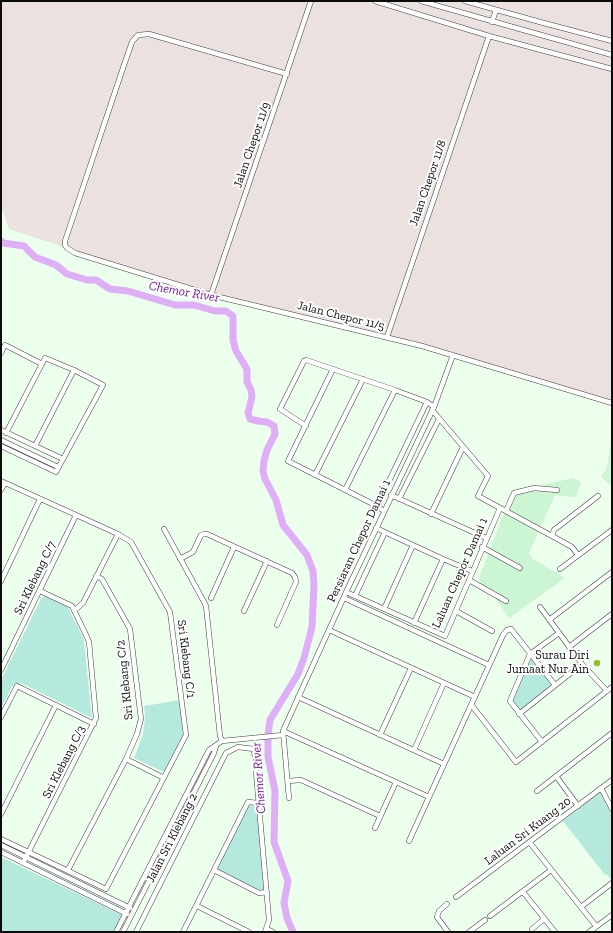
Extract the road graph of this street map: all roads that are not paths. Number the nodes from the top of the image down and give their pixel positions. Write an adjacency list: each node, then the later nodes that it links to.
1 (311, 1): 11 (street, Jalan Chepor 11/9)
2 (375, 1): 7 (street)
3 (421, 1): 6 (street)
4 (465, 1): 5 (street)
5 (496, 10): 6 (street); 8 (street)
6 (492, 22): 9 (street)
7 (489, 36): 10 (street); 13 (street, Jalan Chepor 11/8)
8 (612, 41)
9 (612, 55)
10 (612, 69)
11 (287, 74): 12 (street, Jalan Chepor 11/9); 12 (street, Jalan Chepor 11/5)
12 (211, 294): 13 (street, Jalan Chepor 11/5)
13 (387, 337): 15 (street, Jalan Chepor 11/5)
14 (1, 353): 16 (street)
15 (453, 355): 22 (street, Jalan Chepor 11/5); 23 (street, Persiaran Chepor Damai 1)
16 (42, 364): 18 (street); 26 (street)
17 (333, 369): 19 (street, Laluan Chepor Damai 1); 25 (street); 25 (street, Laluan Chepor Damai 1)
18 (74, 370): 29 (street); 31 (street)
19 (363, 379): 20 (street, Laluan Chepor Damai 1); 33 (street)
20 (395, 390): 21 (street, Laluan Chepor Damai 1); 36 (street)
21 (427, 402): 23 (street, Laluan Chepor Damai 1); 42 (street)
22 (612, 403)
23 (433, 408): 24 (street, Laluan Chepor Damai 1); 38 (street, Persiaran Chepor Damai 1)
24 (439, 418): 30 (street, Laluan Chepor Damai 1); 40 (street)
25 (306, 426): 33 (street)
26 (3, 431): 29 (street)
27 (1, 440): 32 (street)
28 (1, 446): 32 (street)
29 (35, 446): 31 (street)
30 (463, 447): 43 (street, Laluan Chepor Damai 1); 46 (street)
31 (63, 460): 32 (street)
32 (57, 470)
33 (315, 475): 36 (street)
34 (3, 482): 35 (street); 41 (street, Sri Klebang C/1)
35 (1, 490)
36 (345, 490): 42 (street)
37 (557, 490): 45 (street)
38 (392, 495): 40 (street); 44 (street, Persiaran Chepor Damai 1)
39 (598, 496): 53 (street)
40 (399, 499): 46 (street)
41 (40, 500): 47 (street, Sri Klebang C/1); 68 (street)
42 (377, 506): 44 (street)
43 (500, 508): 45 (street, Laluan Chepor Damai 1); 54 (street, Laluan Chepor Damai 1)
44 (384, 511): 48 (street, Persiaran Chepor Damai 1)
45 (506, 511): 53 (street, Laluan Chepor Damai 1)
46 (431, 514): 54 (street)
47 (76, 515): 52 (street, Sri Klebang C/1); 69 (street, Sri Klebang C/7)
48 (376, 528): 51 (street); 70 (street, Persiaran Chepor Damai 1)
49 (164, 529): 59 (street)
50 (612, 530): 58 (street)
51 (385, 532): 55 (street); 71 (street)
52 (118, 534): 66 (street); 114 (street, Sri Klebang C/1)
53 (552, 536): 58 (street, Laluan Chepor Damai 1)
54 (486, 538): 57 (street, Laluan Chepor Damai 1)
55 (413, 545): 60 (street); 76 (street)
56 (234, 547): 59 (street); 61 (street); 72 (street)
57 (482, 547): 62 (street); 64 (street, Laluan Chepor Damai 1)
58 (578, 555): 63 (street)
59 (180, 559): 107 (street)
60 (443, 560): 64 (street); 82 (street)
61 (266, 562): 78 (street); 83 (street)
62 (520, 568)
63 (560, 568)
64 (472, 571): 67 (street, Laluan Chepor Damai 1)
65 (612, 572): 81 (street)
66 (96, 576): 77 (street); 111 (street, Sri Klebang C/2)
67 (469, 580): 74 (street); 79 (street, Laluan Chepor Damai 1)
68 (1, 581)
69 (40, 591): 77 (street); 92 (street, Sri Klebang C/7)
70 (346, 592): 71 (street, Laluan Chepor Damai 1); 73 (street, Persiaran Chepor Damai 1)
71 (355, 596): 76 (street, Laluan Chepor Damai 1)
72 (211, 598)
73 (344, 598): 84 (street, Persiaran Chepor Damai 1); 90 (street)
74 (506, 601)
75 (540, 607): 81 (street)
76 (384, 609): 82 (street, Laluan Chepor Damai 1)
77 (75, 610): 103 (street, Sri Klebang C/3)
78 (244, 611)
79 (456, 611): 82 (street, Laluan Chepor Damai 1); 85 (street)
80 (612, 614): 87 (street)
81 (549, 620): 86 (street)
82 (414, 622)
83 (277, 625)
84 (329, 630): 91 (street); 97 (street, Persiaran Chepor Damai 1)
85 (492, 631)
86 (559, 633): 87 (street); 88 (street)
87 (569, 647): 89 (street)
88 (530, 654): 90 (street); 94 (street); 101 (street)
89 (582, 664): 94 (street); 96 (street)
90 (489, 665): 98 (street)
91 (411, 668): 93 (street); 106 (street)
92 (1, 670)
93 (444, 683): 98 (street); 110 (street)
94 (556, 685): 101 (street)
95 (612, 687): 96 (street)
96 (607, 691): 108 (street)
97 (298, 697): 104 (street, Persiaran Chepor Damai 1); 106 (street)
98 (474, 697): 112 (street)
99 (56, 705): 102 (street); 103 (street); 125 (street)
100 (473, 707): 108 (street)
101 (519, 714): 108 (street)
102 (1, 717)
103 (94, 724): 133 (street, Sri Klebang C/3)
104 (283, 733): 107 (street); 116 (street); 117 (street)
105 (612, 733): 113 (street)
106 (380, 735): 110 (street)
107 (222, 740): 109 (street)
108 (542, 742)
109 (216, 746): 145 (street); 147 (street)
110 (414, 750): 112 (street)
111 (126, 759): 114 (street); 136 (street, Sri Klebang C/2)
112 (444, 764): 120 (street)
113 (556, 776): 119 (street); 123 (street)
114 (164, 778): 136 (street, Sri Klebang C/1)
115 (612, 780): 118 (street, Laluan Sri Kuang 20)
116 (288, 781): 121 (street); 126 (street)
117 (396, 782): 120 (street); 126 (street)
118 (601, 788): 123 (street, Laluan Sri Kuang 20); 124 (street)
119 (537, 791)
120 (429, 797): 129 (street)
121 (289, 798)
122 (259, 803): 137 (street); 140 (street); 159 (street, Jalan Sri Klebang 2)
123 (578, 806): 130 (street, Laluan Sri Kuang 20)
124 (612, 809)
125 (1, 814)
126 (380, 816): 127 (street)
127 (375, 828)
128 (1, 839): 133 (street)
129 (409, 841)
130 (530, 843): 138 (street); 142 (street, Laluan Sri Kuang 20)
131 (1, 845): 134 (street)
132 (1, 852): 135 (street)
133 (29, 853): 134 (street, Sri Klebang C/3); 136 (street)
134 (26, 857): 135 (street, Sri Klebang C/3); 145 (street)
135 (23, 863): 148 (street)
136 (68, 870)
137 (214, 870): 140 (street); 144 (street)
138 (551, 870): 141 (street); 146 (street)
139 (612, 883): 146 (street)
140 (267, 892): 156 (street)
141 (523, 892): 151 (street); 152 (street)
142 (456, 898)
143 (447, 904): 163 (street)
144 (196, 906): 160 (street); 161 (street)
145 (128, 907): 147 (street); 148 (street)
146 (581, 907): 154 (street)
147 (134, 910): 150 (street)
148 (125, 914): 150 (street); 157 (street)
149 (612, 915): 154 (street)
150 (130, 916): 158 (street)
151 (490, 916)
152 (544, 919): 155 (street); 165 (street)
153 (486, 920): 164 (street)
154 (596, 926): 166 (street)
155 (532, 929)
156 (266, 930): 162 (street)
157 (116, 932)
158 (123, 932)
159 (136, 932)
160 (183, 932)
161 (250, 932)
162 (273, 932)
163 (448, 932)
164 (469, 932)
165 (555, 932)
166 (589, 932)

